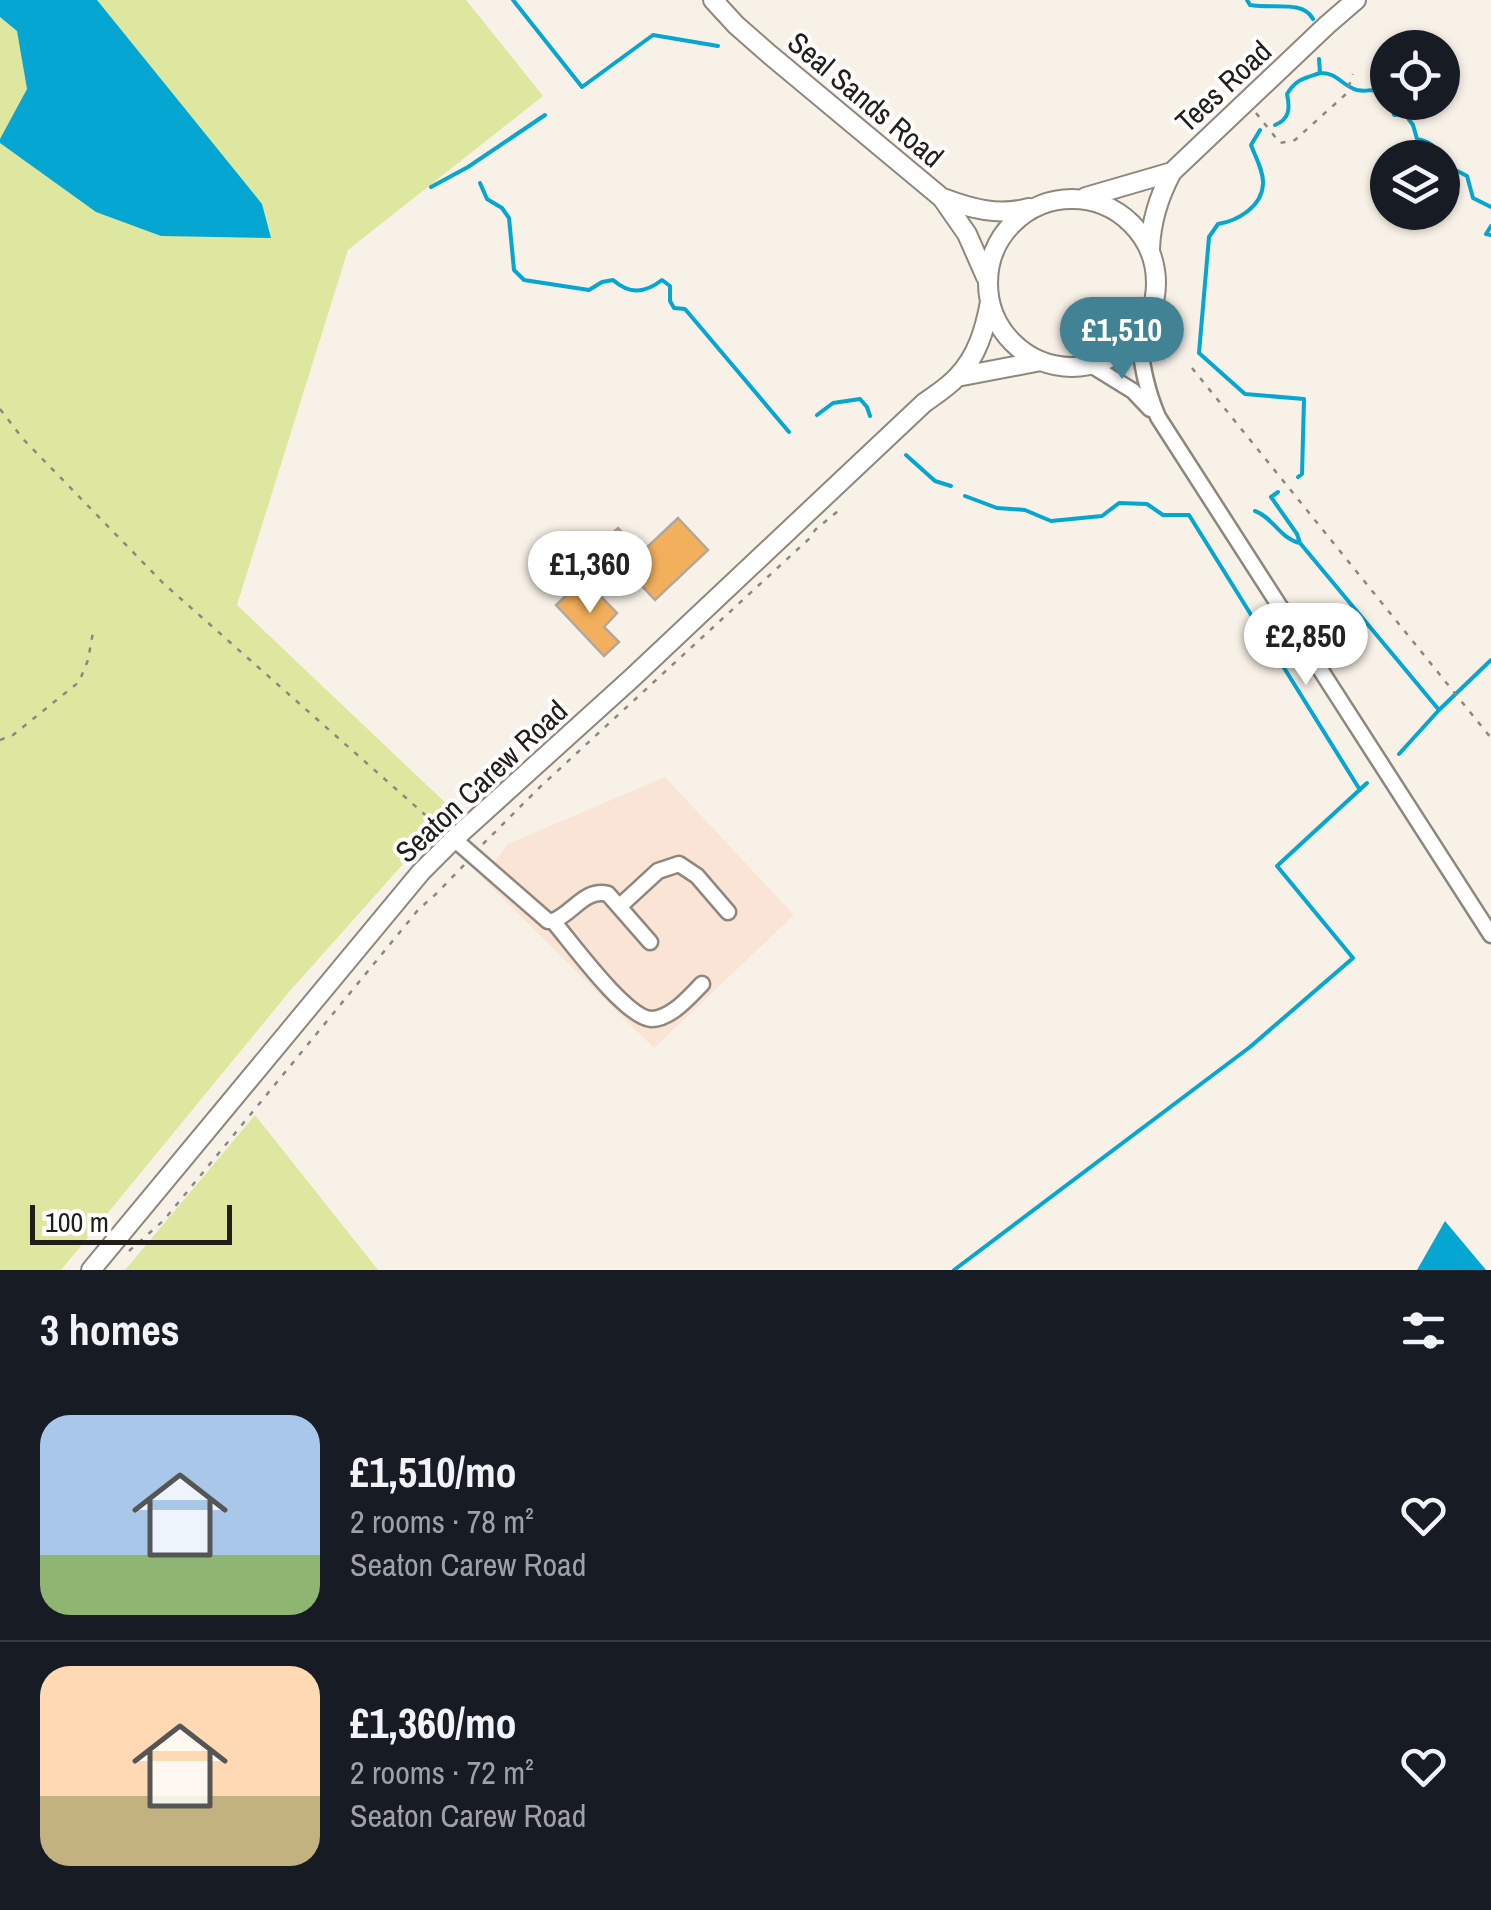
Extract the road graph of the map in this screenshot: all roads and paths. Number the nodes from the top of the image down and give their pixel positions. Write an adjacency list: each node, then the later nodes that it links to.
1 (713, 0): 6 (main road, Seal Sands Road)
2 (1356, 0): 4 (main road, Tees Road)
3 (1353, 74): 4 (path)
4 (1244, 104): 5 (main road, Tees Road)
5 (1172, 172): 7 (main road, Tees Road); 9 (main road, Tees Road)
6 (942, 198): 8 (main road, Seal Sands Road); 10 (main road, Seal Sands Road)
7 (1081, 199): 8 (main road); 9 (main road)
8 (1035, 207): 10 (main road)
9 (1150, 250): 12 (main road)
10 (988, 282): 11 (main road)
11 (990, 302): 13 (main road); 16 (main road, Seaton Carew Road)
12 (1139, 334): 14 (main road); 18 (street)
13 (1042, 361): 14 (main road); 16 (main road, Seaton Carew Road)
14 (1091, 365): 18 (street)
15 (1192, 368): 21 (path)
16 (957, 377): 19 (main road, Seaton Carew Road)
17 (0, 409): 23 (path)
18 (1158, 417): 29 (street)
19 (824, 496): 23 (main road, Seaton Carew Road); 24 (path)
20 (92, 632): 22 (path)
21 (1491, 738)
22 (0, 740)
23 (454, 839): 28 (street); 33 (main road, Seaton Carew Road)
24 (482, 845)
25 (465, 863): 32 (path)
26 (620, 906): 27 (street); 28 (street); 30 (street)
27 (728, 912)
28 (554, 921): 31 (street)
29 (1491, 935)
30 (650, 942)
31 (702, 984)
32 (122, 1258)
33 (90, 1270)

